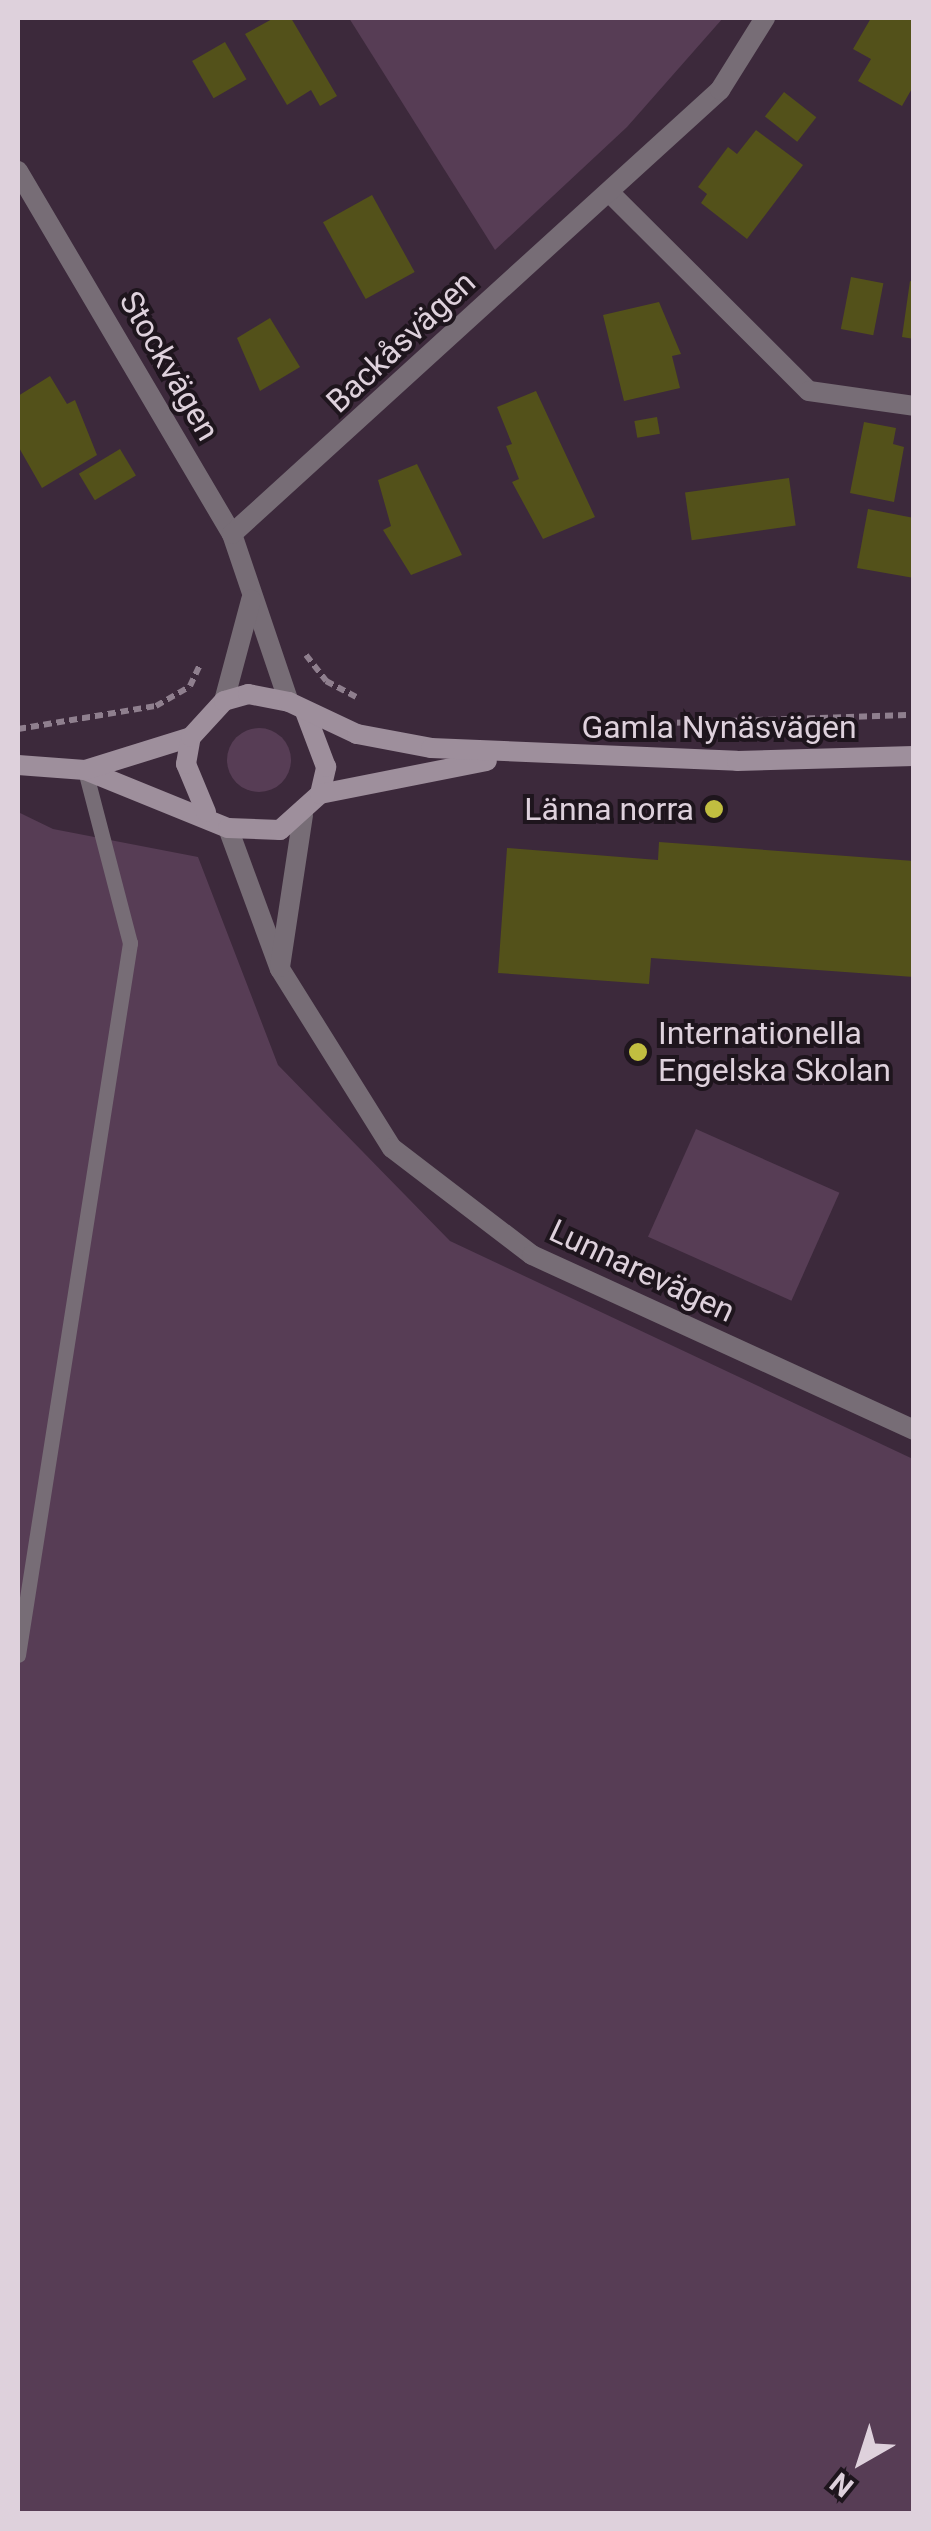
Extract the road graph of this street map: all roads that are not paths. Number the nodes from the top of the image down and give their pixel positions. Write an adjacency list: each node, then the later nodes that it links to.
1 (765, 18): 3 (street, Backåsvägen)
2 (18, 171): 5 (street, Stockvägen)
3 (609, 192): 4 (street); 5 (street, Backåsvägen)
4 (914, 406)
5 (232, 534): 6 (street, Stockvägen)
6 (251, 600): 7 (street, Stockvägen); 8 (street, Stockvägen)
7 (224, 701): 8 (street, Gamla Nynäsvägen); 9 (street)
8 (297, 708): 10 (street, Gamla Nynäsvägen); 14 (street)
9 (191, 737): 13 (street); 15 (street)
10 (524, 756): 11 (street, Gamla Nynäsvägen); 14 (street, Gamla Nynäsvägen)
11 (914, 756)
12 (18, 765): 13 (street)
13 (85, 770): 15 (street); 20 (lane)
14 (320, 794): 16 (street)
15 (206, 812): 17 (street)
16 (304, 816): 17 (street); 18 (street)
17 (228, 828): 18 (street, Lunnarevägen)
18 (280, 969): 19 (street, Lunnarevägen)
19 (914, 1430)
20 (18, 1655)

